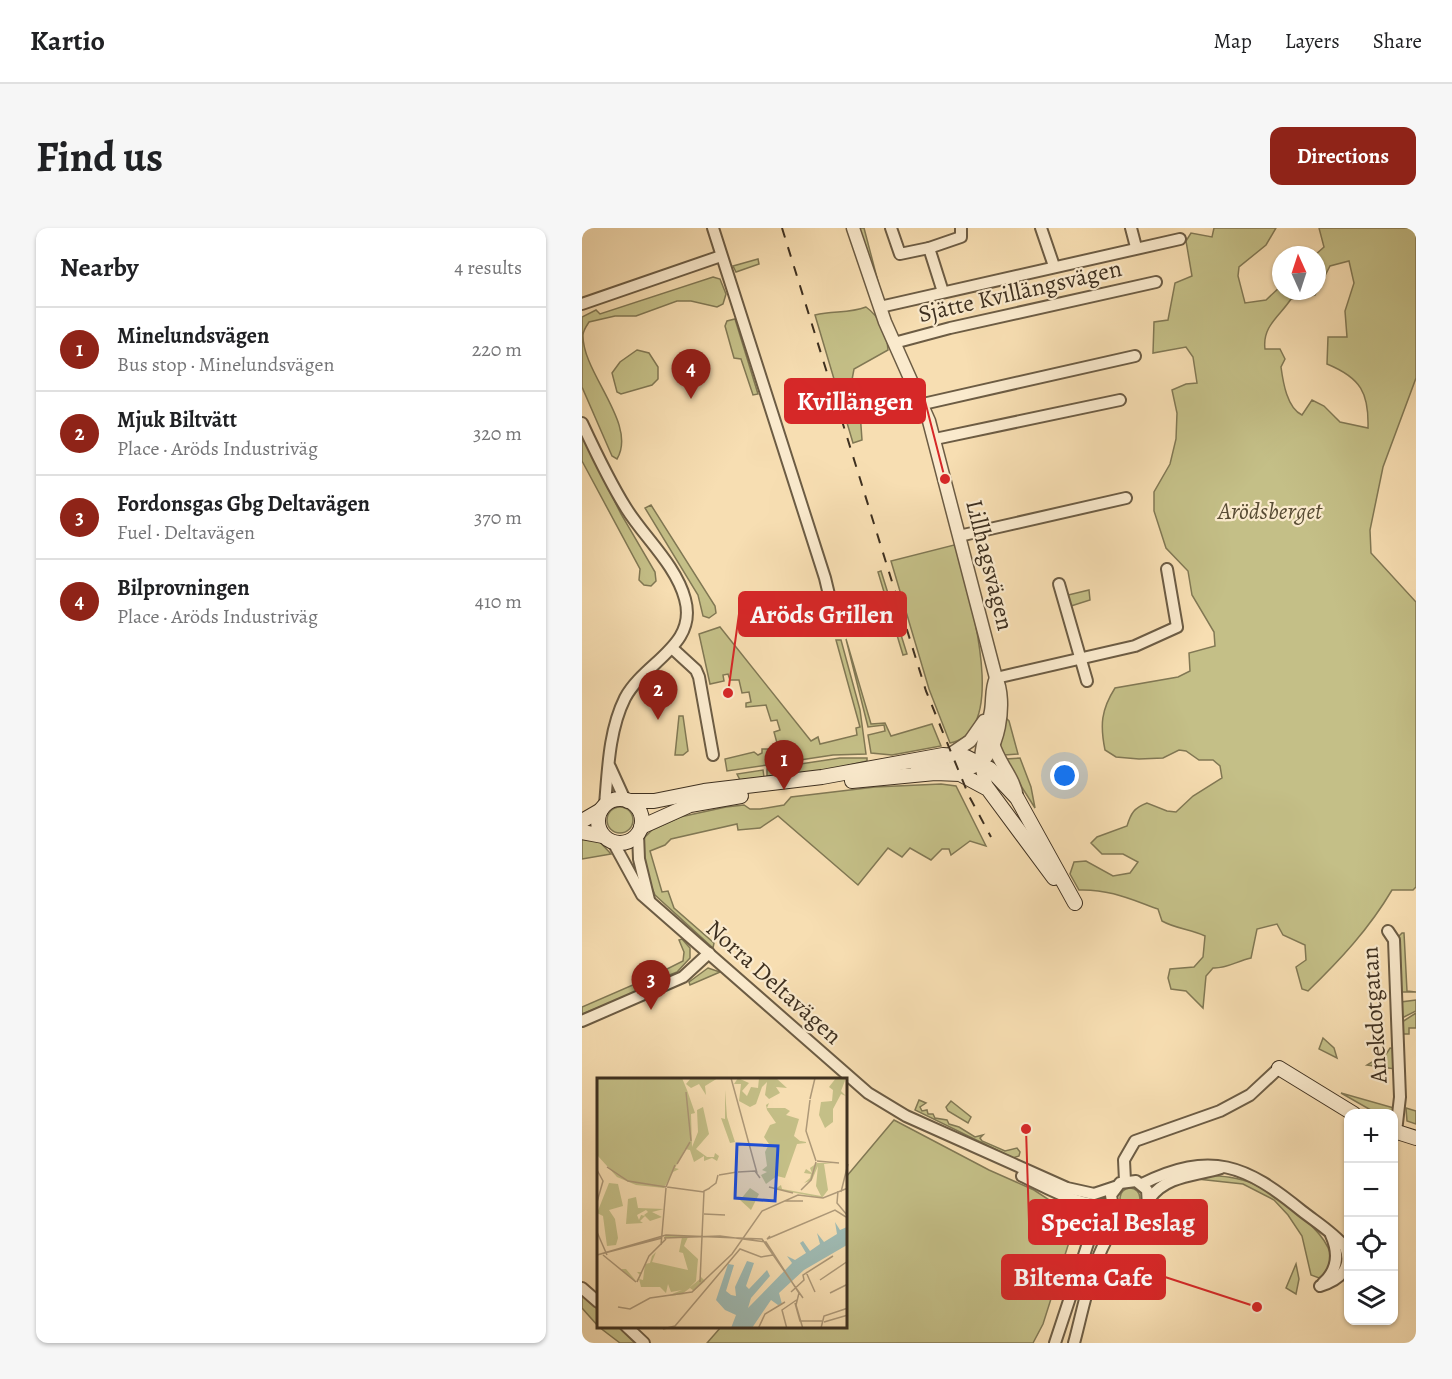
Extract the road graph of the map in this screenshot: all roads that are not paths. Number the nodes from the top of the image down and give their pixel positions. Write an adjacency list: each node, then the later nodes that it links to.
1 (712, 228): 10 (street)
2 (853, 228): 15 (street, Lillhagsvägen)
3 (891, 228): 9 (street)
4 (961, 228): 9 (street)
5 (1041, 228): 11 (street)
6 (1131, 228): 8 (street)
7 (1180, 239): 8 (street)
8 (1136, 247): 11 (street)
9 (928, 248): 13 (street)
10 (721, 256): 14 (street); 26 (street)
11 (1054, 266): 13 (street)
12 (1155, 282): 16 (street, Sjätte Kvillängsvägen)
13 (943, 292): 15 (street)
14 (582, 304)
15 (880, 307): 16 (street, Lillhagsvägen)
16 (894, 343): 19 (street, Lillhagsvägen)
17 (1135, 356): 19 (street)
18 (1120, 400): 21 (street)
19 (923, 404): 21 (street, Lillhagsvägen)
20 (582, 423): 27 (street)
21 (935, 439): 23 (street, Lillhagsvägen)
22 (1126, 498): 23 (street)
23 (959, 536): 29 (street, Lillhagsvägen)
24 (1167, 569): 28 (street)
25 (1059, 584): 28 (street)
26 (831, 626)
27 (672, 648): 34 (street); 36 (street)
28 (1080, 660): 29 (street); 30 (street)
29 (996, 678): 31 (street, Lillhagsvägen); 32 (street, Lillhagsvägen)
30 (1087, 681)
31 (991, 710): 33 (street, Lillhagsvägen); 35 (street, Lillhagsvägen)
32 (993, 743): 35 (street, Lillhagsvägen); 39 (street, Lillhagsvägen)
33 (951, 754): 35 (main road, Lillhagsvägen); 40 (main road)
34 (712, 755)
35 (980, 763): 37 (street); 38 (street, Lillhagsvägen); 39 (main road, Lillhagsvägen)
36 (610, 766): 40 (street); 41 (street)
37 (872, 779): 38 (main road, Lillhagsvägen); 43 (main road)
38 (988, 789): 39 (main road, Lillhagsvägen)
39 (1017, 798)
40 (627, 800): 41 (main road); 43 (main road)
41 (603, 807): 42 (main road); 45 (main road)
42 (582, 821)
43 (640, 830): 45 (main road); 46 (street)
44 (582, 832): 45 (main road)
45 (608, 839): 46 (street, Norra Deltavägen)
46 (649, 900): 48 (street, Norra Deltavägen)
47 (1388, 931): 52 (street, Anekdotgatan)
48 (709, 953): 49 (street); 55 (street, Norra Deltavägen)
49 (582, 1021)
50 (1279, 1068): 51 (main road); 57 (street)
51 (1347, 1109)
52 (1398, 1116)
53 (1398, 1133): 54 (main road)
54 (1416, 1138)
55 (1000, 1160): 57 (street, Norra Deltavägen); 60 (street, Norra Deltavägen)
56 (1221, 1168): 58 (street); 59 (street); 62 (street)
57 (1120, 1184): 58 (street); 60 (street)
58 (1142, 1184): 59 (street)
59 (1149, 1198): 61 (street)
60 (1112, 1206): 61 (street); 67 (street)
61 (1125, 1218): 68 (street)
62 (1331, 1234)
63 (582, 1288): 64 (street)
64 (597, 1301)
65 (628, 1328): 66 (street)
66 (644, 1343)
67 (1055, 1343)
68 (1074, 1343)

